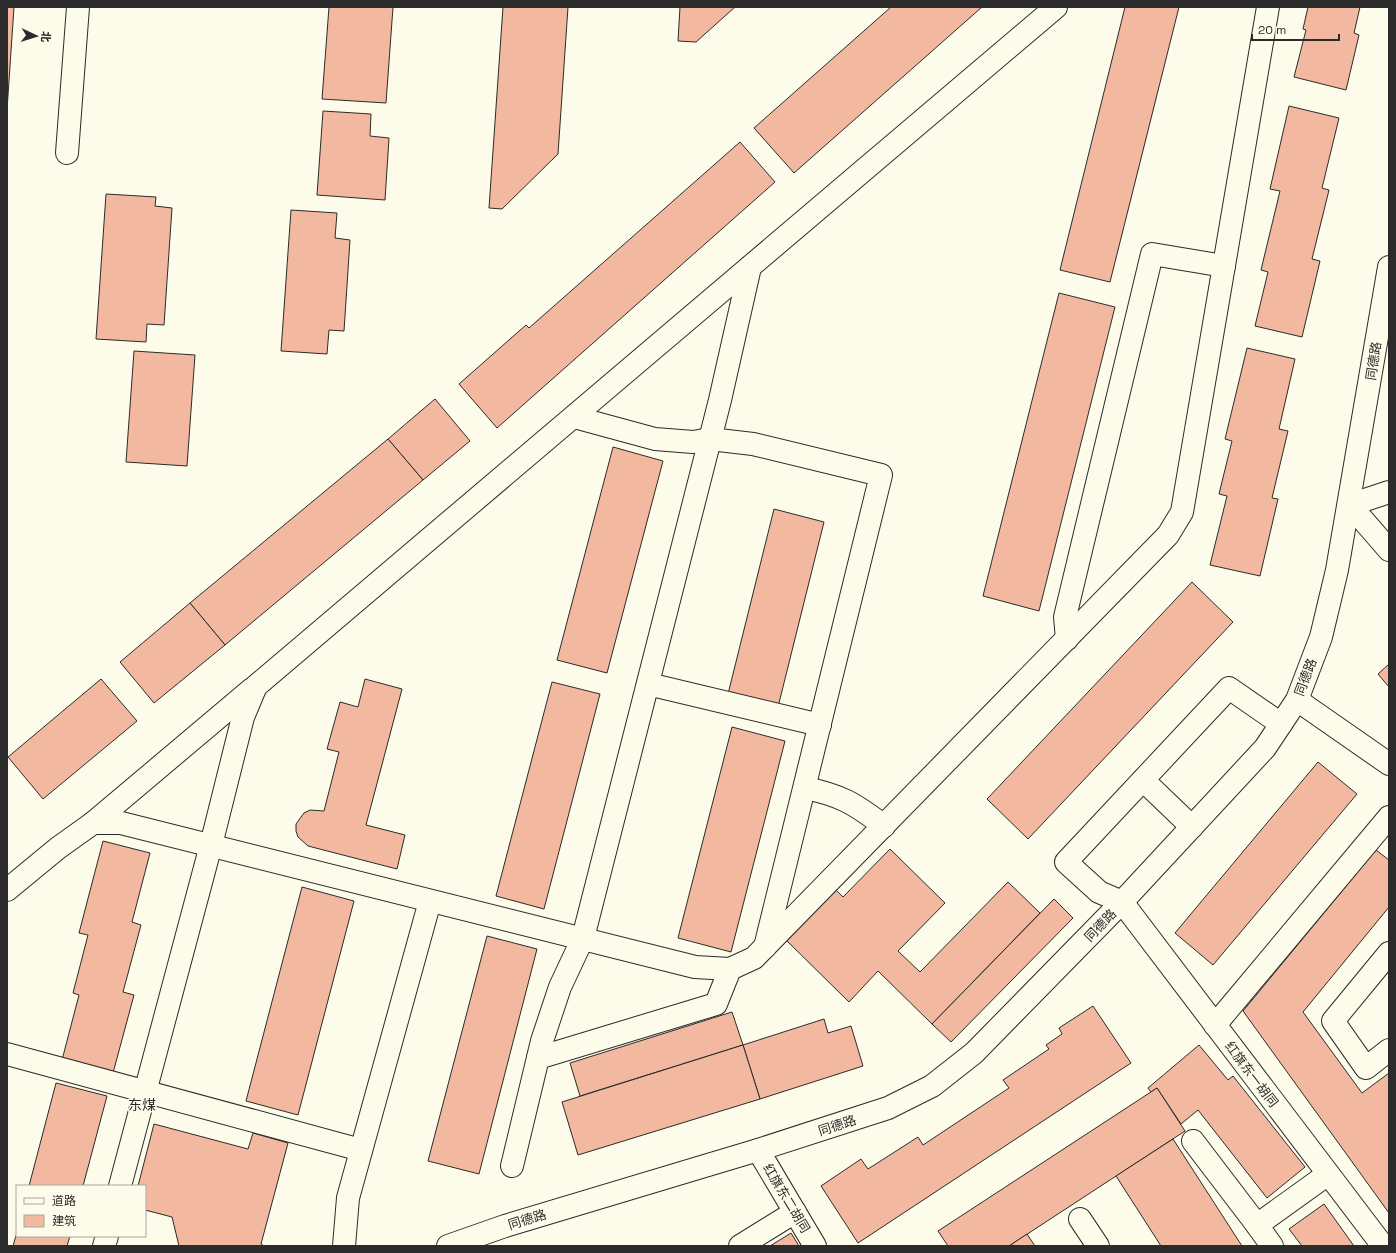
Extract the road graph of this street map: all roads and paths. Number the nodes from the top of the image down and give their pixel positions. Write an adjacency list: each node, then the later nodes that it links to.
1 (78, 7): 4 (street)
2 (1056, 7): 6 (street)
3 (1268, 7): 5 (street)
4 (67, 153)
5 (1224, 266): 13 (street); 13 (street)
6 (750, 267): 8 (street); 9 (street)
7 (1389, 267): 11 (street, 同德路)
8 (574, 417): 9 (street); 15 (street)
9 (710, 439): 14 (street); 18 (street)
10 (1389, 492): 11 (street)
11 (1350, 505): 12 (street); 16 (street, 同德路)
12 (1389, 550)
13 (1067, 639): 23 (street)
14 (648, 684): 18 (street); 30 (street)
15 (256, 686): 22 (street); 26 (street)
16 (1297, 700): 17 (street, 同德路); 19 (street)
17 (1281, 724): 20 (street); 24 (street, 同德路)
18 (820, 725): 21 (street)
19 (1389, 764)
20 (1143, 780): 24 (street); 29 (street)
21 (805, 788): 23 (street); 31 (street)
22 (93, 824): 26 (street); 27 (street)
23 (884, 826): 31 (street)
24 (1192, 827): 29 (street, 同德路)
25 (1385, 831): 34 (street)
26 (211, 845): 28 (street); 38 (street)
27 (7, 890)
28 (430, 900): 30 (street); 40 (street)
29 (1122, 902): 34 (street, 红旗东一胡同); 41 (street, 同德路)
30 (583, 938): 33 (street); 37 (street)
31 (764, 948): 33 (street)
32 (1389, 953): 35 (street)
33 (730, 969): 37 (street)
34 (1215, 1025): 43 (street, 红旗东一胡同)
35 (1389, 1050)
36 (7, 1054): 38 (street)
37 (538, 1058): 42 (street)
38 (145, 1092): 40 (street); 44 (street)
39 (1193, 1141): 47 (street)
40 (361, 1150): 48 (street)
41 (758, 1150): 45 (street, 红旗东二胡同); 49 (street, 同德路)
42 (512, 1166)
43 (1328, 1174): 47 (street); 54 (street, 红旗东一胡同)
44 (120, 1185)
45 (795, 1212): 50 (street); 51 (street, 红旗东二胡同)
46 (1080, 1219): 52 (street)
47 (1257, 1225): 53 (street)
48 (344, 1246)
49 (448, 1246)
50 (740, 1246)
51 (815, 1246)
52 (1098, 1246)
53 (1272, 1246)
54 (1383, 1246)

